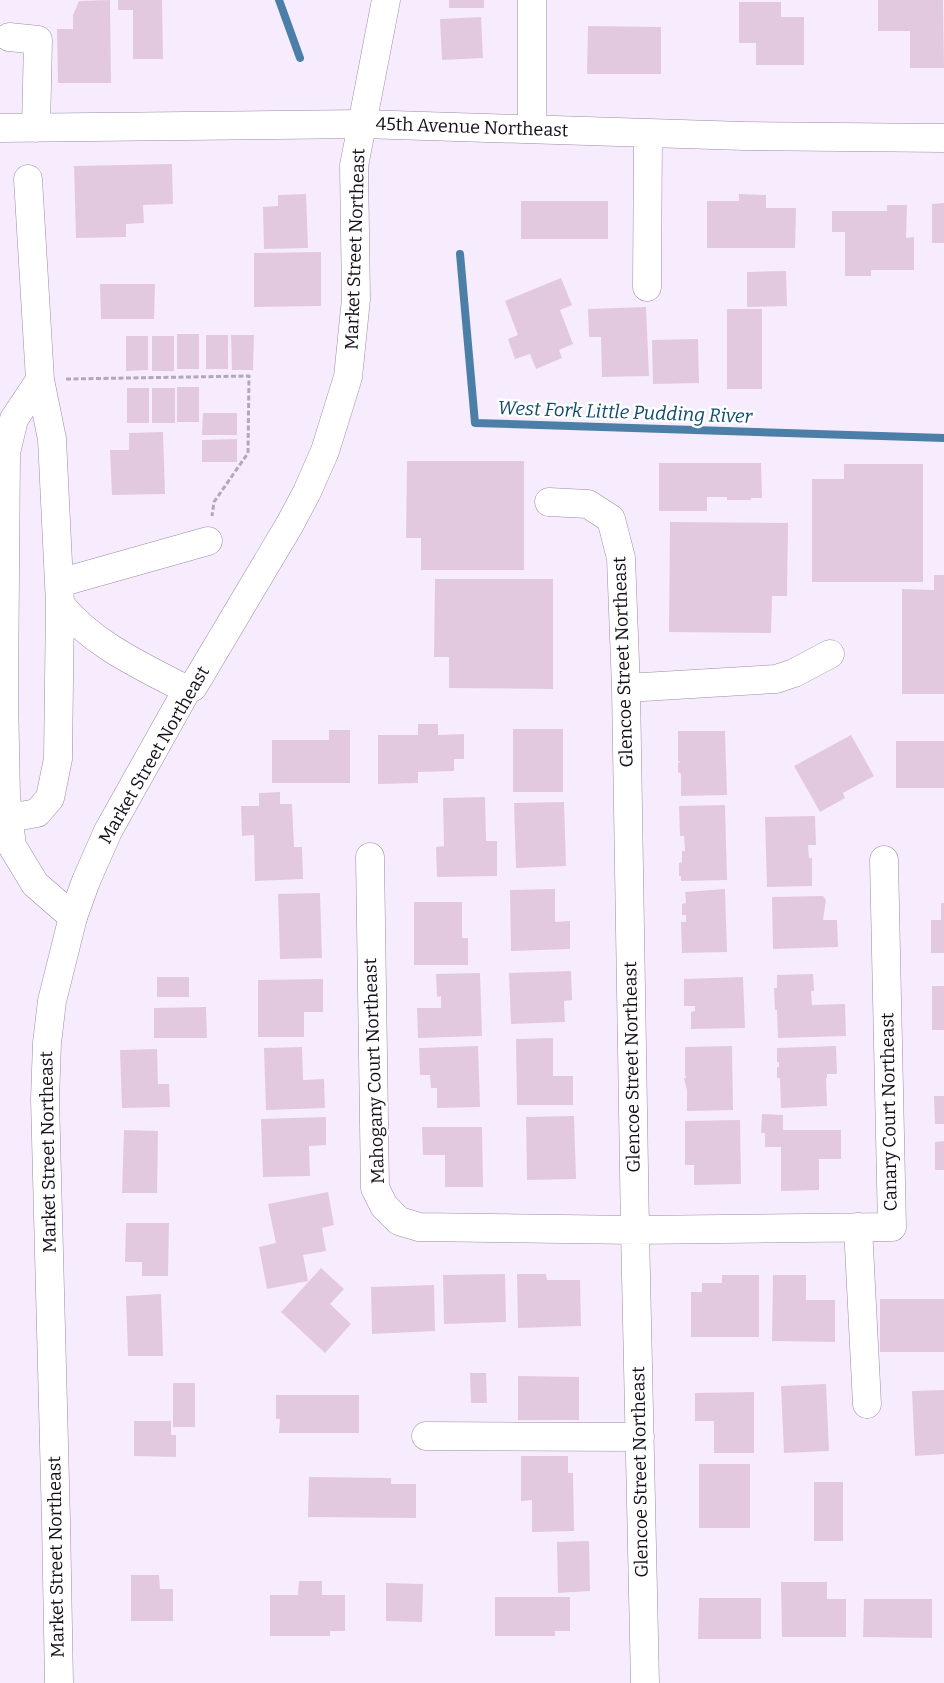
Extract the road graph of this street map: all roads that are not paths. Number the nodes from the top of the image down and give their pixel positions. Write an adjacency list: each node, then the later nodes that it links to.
1 (386, 0): 4 (street, Market Street Northeast)
2 (532, 0): 7 (street)
3 (10, 37): 6 (street)
4 (362, 124): 6 (street, 45th Avenue Northeast); 7 (street, 45th Avenue Northeast); 18 (street, Market Street Northeast)
5 (0, 128): 6 (street, 45th Avenue Northeast)
6 (36, 128)
7 (532, 129): 8 (street, 45th Avenue Northeast)
8 (648, 133): 9 (street, 45th Avenue Northeast); 11 (street)
9 (944, 138)
10 (28, 179): 12 (street)
11 (647, 287)
12 (40, 380): 15 (street); 19 (street)
13 (548, 502): 17 (street, Glencoe Street Northeast)
14 (208, 541): 15 (street)
15 (60, 594): 18 (street); 19 (street)
16 (830, 654): 17 (street)
17 (626, 688): 24 (street, Glencoe Street Northeast)
18 (187, 690): 22 (street, Market Street Northeast)
19 (9, 818): 22 (street)
20 (370, 857): 24 (street, Mahogany Court Northeast)
21 (884, 860): 23 (street, Canary Court Northeast)
22 (73, 917): 28 (street, Market Street Northeast)
23 (858, 1227): 24 (street, Canary Court Northeast); 25 (street)
24 (635, 1230): 27 (street, Glencoe Street Northeast)
25 (867, 1404)
26 (426, 1436): 27 (street)
27 (640, 1437): 29 (street, Glencoe Street Northeast)
28 (59, 1683)
29 (645, 1683)

